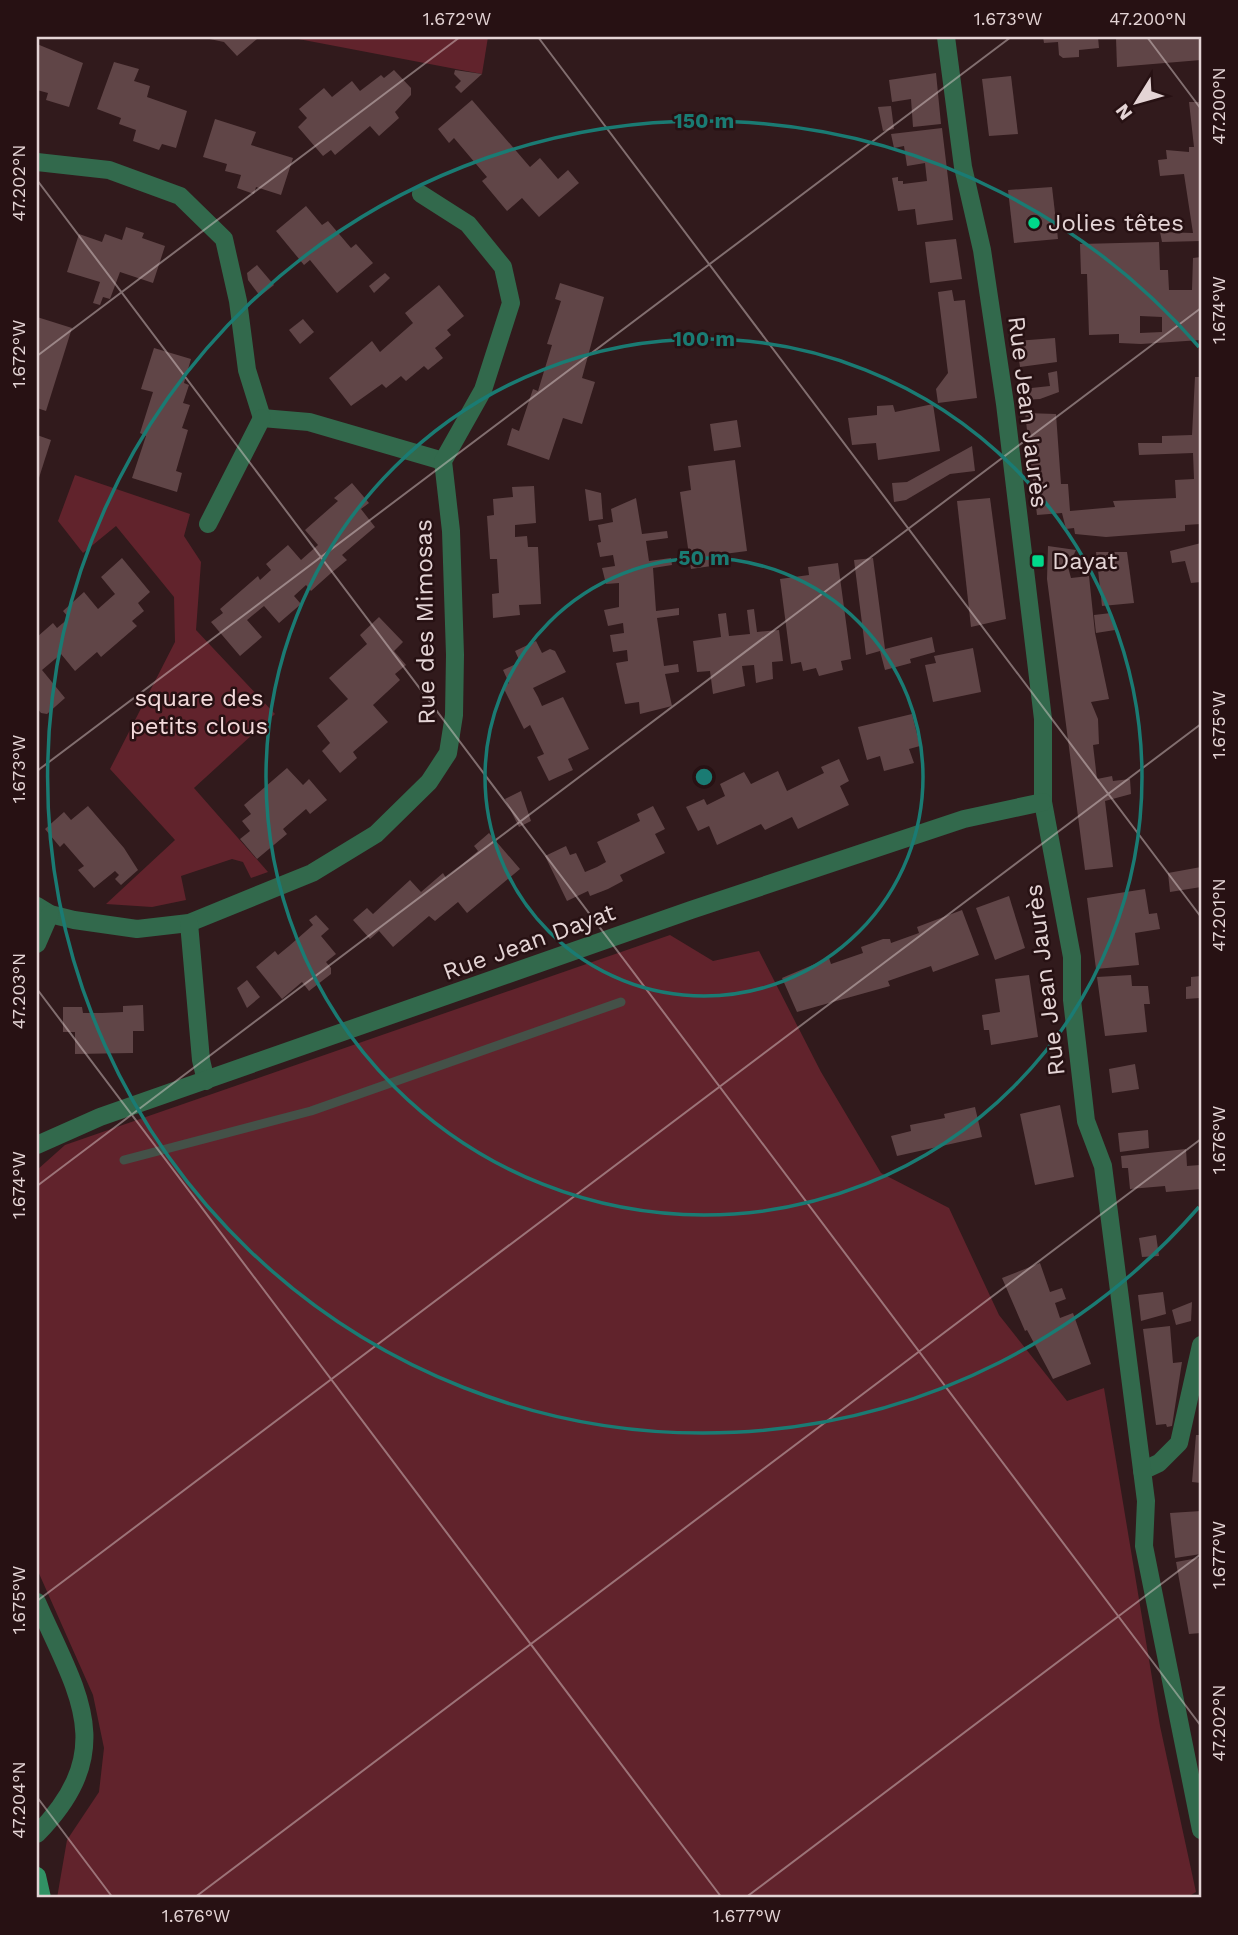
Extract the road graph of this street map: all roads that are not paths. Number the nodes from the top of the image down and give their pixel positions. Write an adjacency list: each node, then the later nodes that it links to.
1 (946, 37): 7 (street, Rue Jean Jaurès)
2 (37, 162): 4 (street)
3 (421, 194): 5 (street)
4 (262, 418): 5 (street); 6 (street)
5 (443, 461): 9 (street, Rue des Mimosas)
6 (208, 524)
7 (1043, 802): 11 (street, Rue Jean Dayat); 14 (street, Rue Jean Jaurès)
8 (43, 910): 9 (street, Rue des Mimosas); 10 (street)
9 (189, 923): 11 (street)
10 (37, 944)
11 (206, 1081): 12 (street, Rue Jean Dayat)
12 (37, 1145)
13 (1201, 1345): 14 (street)
14 (1142, 1471): 16 (street, Rue Jean Jaurès)
15 (37, 1602): 17 (street)
16 (1201, 1830)
17 (37, 1834)
18 (37, 1877): 19 (main road)
19 (42, 1898)

